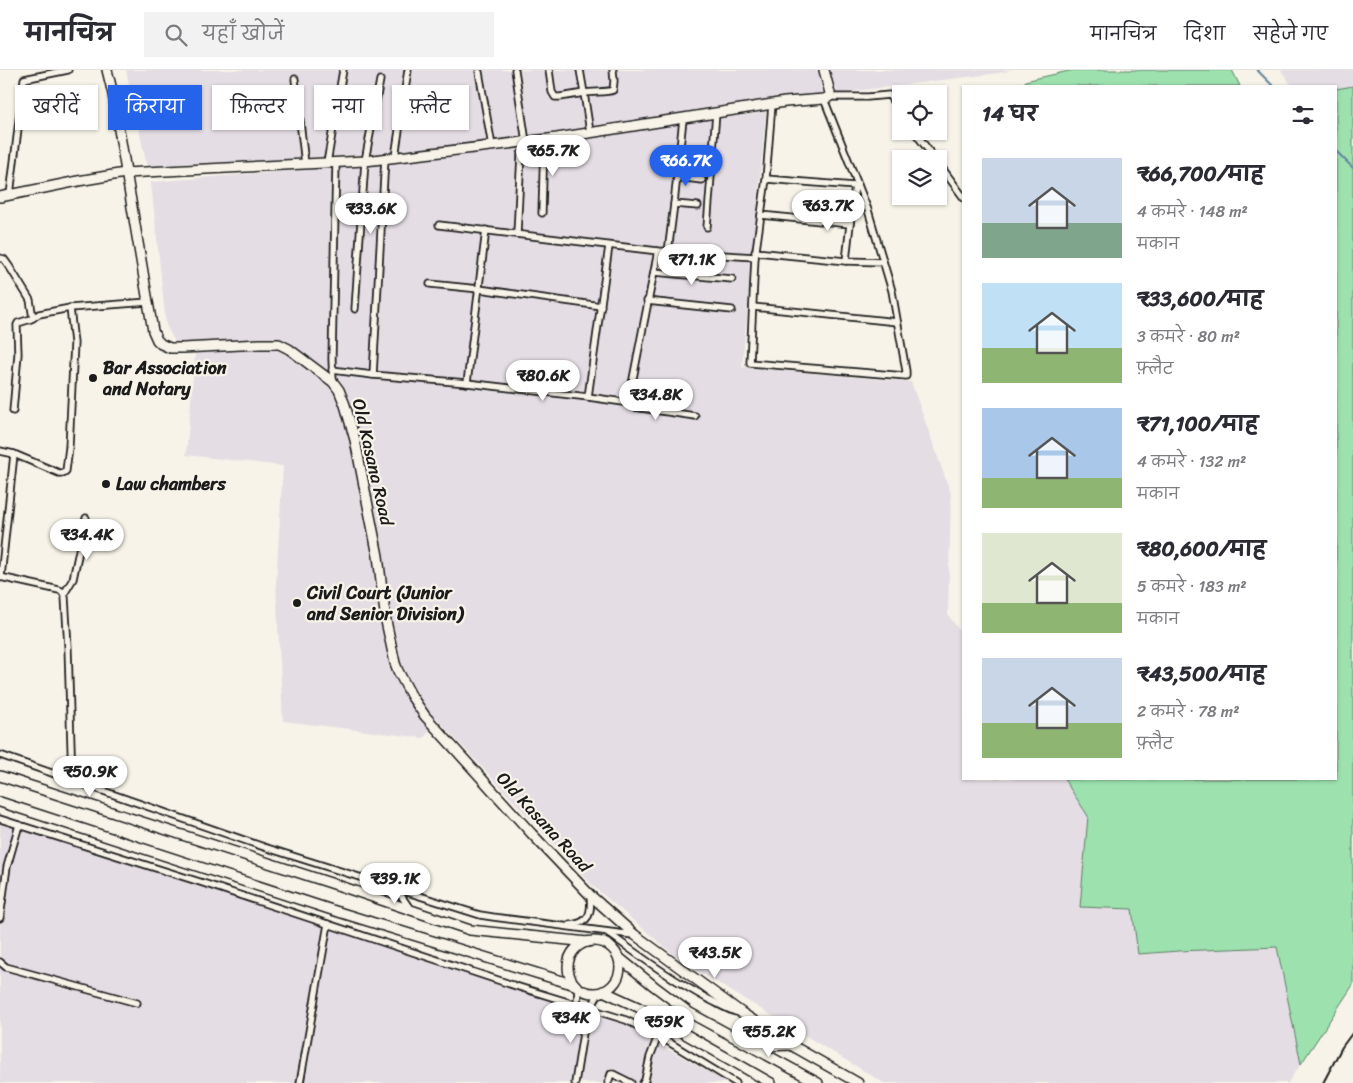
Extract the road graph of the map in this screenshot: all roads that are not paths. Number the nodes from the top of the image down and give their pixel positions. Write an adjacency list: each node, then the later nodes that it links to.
1 (68, 70): 34 (street)
2 (107, 70): 28 (street, Old Kasana Road)
3 (343, 70): 26 (street)
4 (408, 70): 24 (street)
5 (515, 70): 21 (street)
6 (549, 70): 13 (street)
7 (580, 70): 13 (street)
8 (613, 70): 13 (street)
9 (824, 70): 14 (street)
10 (479, 72): 22 (street)
11 (295, 79): 27 (street)
12 (380, 80): 25 (street)
13 (584, 93): 19 (street)
14 (827, 98): 15 (street); 16 (street); 33 (street)
15 (892, 100)
16 (772, 104): 17 (street); 31 (street)
17 (716, 114): 18 (street); 43 (street)
18 (683, 119): 19 (street); 30 (street)
19 (590, 132): 20 (street)
20 (544, 140): 21 (street); 39 (street)
21 (526, 142): 22 (street)
22 (492, 146): 24 (street)
23 (521, 154): 45 (street)
24 (390, 158): 25 (street); 67 (street)
25 (365, 160): 26 (street); 62 (street)
26 (332, 163): 27 (street); 66 (street)
27 (305, 164): 28 (street)
28 (125, 173): 34 (street); 58 (street, Old Kasana Road)
29 (947, 175): 35 (street)
30 (677, 177): 32 (street); 37 (street)
31 (766, 179): 33 (street); 40 (street)
32 (702, 180)
33 (857, 186): 41 (street); 52 (street)
34 (10, 195): 36 (street)
35 (962, 195)
36 (0, 197)
37 (674, 204): 38 (street); 48 (street)
38 (698, 206)
39 (542, 213)
40 (761, 215): 41 (street); 49 (street)
41 (850, 224): 51 (street)
42 (439, 225): 44 (street)
43 (707, 227)
44 (486, 230): 45 (street); 56 (street)
45 (517, 234): 46 (street)
46 (609, 246): 47 (street); 59 (street)
47 (658, 252): 48 (street); 53 (street)
48 (668, 252): 49 (street)
49 (755, 255): 51 (street); 60 (street)
50 (0, 258): 64 (street)
51 (846, 261): 52 (street)
52 (883, 262): 65 (street)
53 (654, 272): 54 (street); 57 (street)
54 (732, 279)
55 (430, 284): 56 (street)
56 (479, 289): 59 (street); 69 (street)
57 (648, 301): 63 (street); 71 (street)
58 (148, 302): 61 (street); 68 (street, Old Kasana Road)
59 (601, 306): 70 (street)
60 (753, 307): 65 (street); 65 (street)
61 (70, 308): 64 (street); 75 (street)
62 (355, 309)
63 (732, 310)
64 (33, 318): 72 (street)
65 (897, 322)
66 (332, 370): 67 (street); 68 (street)
67 (373, 375): 69 (street)
68 (332, 382): 86 (street, Old Kasana Road)
69 (467, 383): 70 (street)
70 (588, 397): 71 (street)
71 (626, 402): 73 (street)
72 (13, 410)
73 (695, 416)
74 (0, 451): 75 (street)
75 (14, 454): 77 (street)
76 (86, 518): 78 (street)
77 (0, 577): 78 (street)
78 (64, 594): 81 (street)
79 (0, 756): 81 (street)
80 (0, 776): 87 (street)
81 (72, 780): 85 (street)
82 (0, 802): 96 (street)
83 (0, 818): 84 (street)
84 (19, 825): 88 (street); 89 (street)
85 (395, 887): 87 (street); 90 (street)
86 (590, 895): 90 (street); 92 (street, Old Kasana Road)
87 (412, 910): 93 (street)
88 (0, 918)
89 (328, 924): 99 (street); 106 (street)
90 (563, 926): 91 (street)
91 (607, 932): 92 (street); 102 (street)
92 (635, 935): 102 (street, Old Kasana Road)
93 (588, 942): 94 (street); 96 (street)
94 (618, 956): 97 (street); 104 (street)
95 (0, 962): 98 (street)
96 (577, 987): 97 (street); 99 (street)
97 (601, 992): 100 (street); 101 (street)
98 (137, 1003)
99 (577, 1005): 100 (street)
100 (589, 1009): 103 (street); 107 (street)
101 (648, 1013): 103 (street); 112 (street)
102 (742, 1014): 105 (street, Old Kasana Road)
103 (658, 1036): 110 (street); 111 (street)
104 (748, 1044): 105 (street); 113 (street)
105 (791, 1045): 114 (street, Old Kasana Road)
106 (300, 1083)
107 (575, 1083)
108 (608, 1083): 109 (street)
109 (631, 1083)
110 (643, 1083)
111 (736, 1083)
112 (771, 1083)
113 (818, 1083)
114 (858, 1083)

